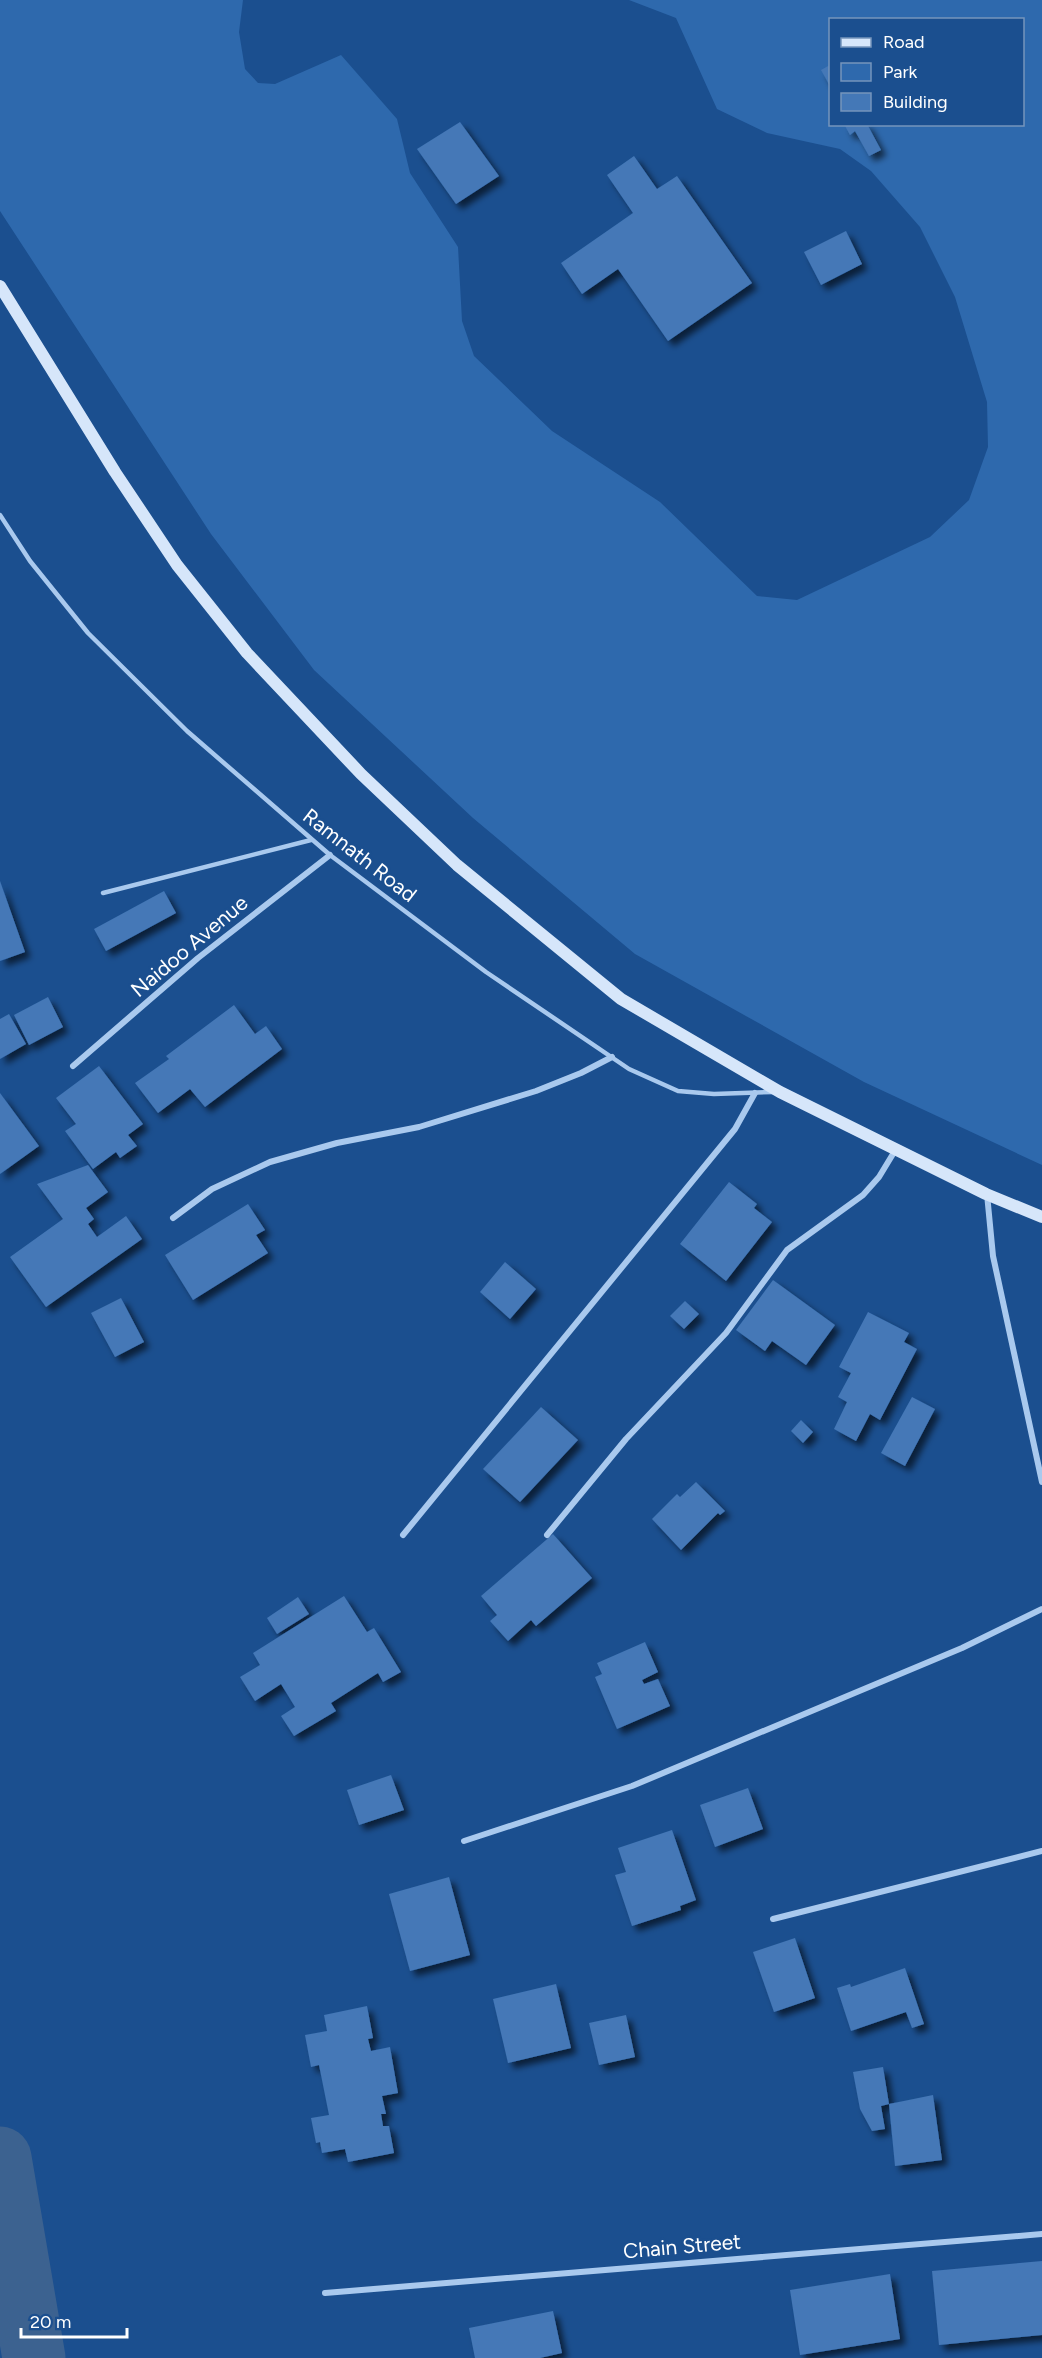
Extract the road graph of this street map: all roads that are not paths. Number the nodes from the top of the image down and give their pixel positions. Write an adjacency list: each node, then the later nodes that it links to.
1 (0, 286): 9 (street)
2 (0, 515): 3 (lane, Ramnath Road)
3 (311, 840): 4 (lane, Ramnath Road); 5 (lane)
4 (330, 855): 6 (lane, Ramnath Road); 7 (street, Naidoo Avenue)
5 (104, 893)
6 (612, 1057): 8 (lane, Ramnath Road); 13 (street)
7 (73, 1066)
8 (754, 1092): 9 (lane, Ramnath Road); 15 (street)
9 (780, 1092): 10 (street)
10 (896, 1149): 11 (street); 16 (street)
11 (987, 1194): 12 (street); 14 (street)
12 (1042, 1217)
13 (173, 1218)
14 (1042, 1482)
15 (403, 1535)
16 (547, 1535)
17 (1042, 1609): 18 (street)
18 (464, 1841)
19 (1042, 1851): 20 (street)
20 (772, 1919)
21 (1042, 2234): 22 (street, Chain Street)
22 (325, 2293)

